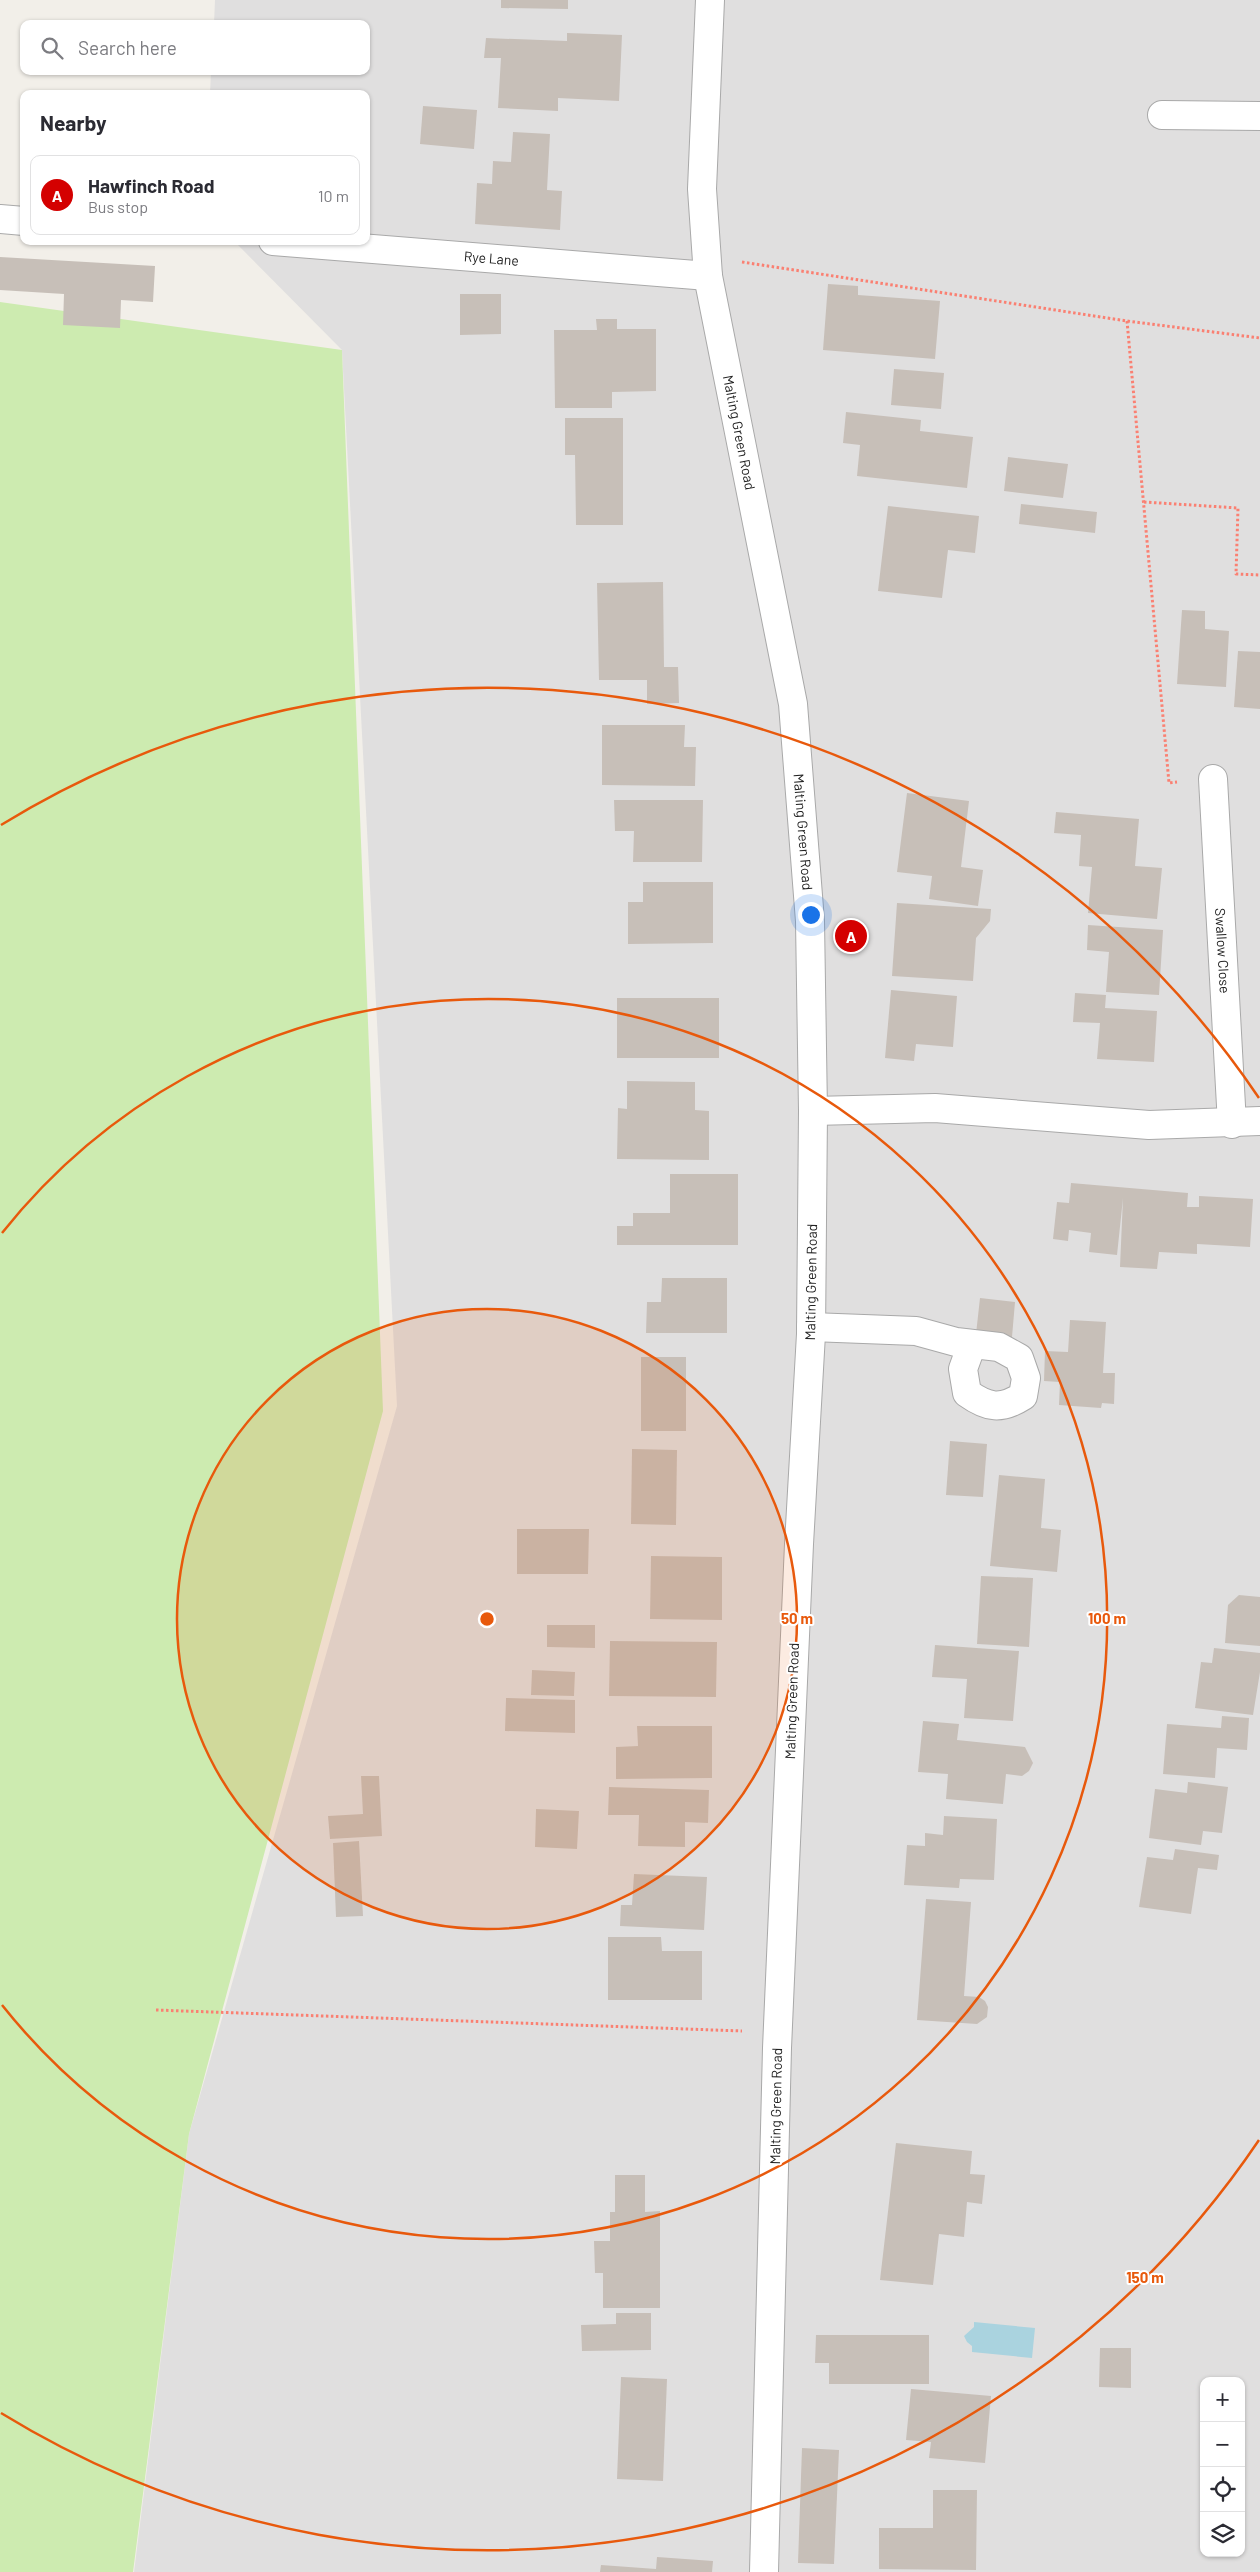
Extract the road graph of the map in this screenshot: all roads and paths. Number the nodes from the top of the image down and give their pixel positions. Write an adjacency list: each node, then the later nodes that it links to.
1 (710, 0): 7 (street, Malting Green Road)
2 (1162, 115): 3 (street)
3 (1260, 116)
4 (0, 219): 5 (street)
5 (20, 221)
6 (340, 245): 7 (street, Rye Lane)
7 (707, 267): 8 (path); 13 (street, Malting Green Road)
8 (1128, 321): 9 (path); 10 (path)
9 (1260, 338)
10 (1144, 502): 11 (path); 12 (path)
11 (1260, 575)
12 (1213, 779): 15 (street, Swallow Close)
13 (812, 1111): 15 (street); 16 (street, Malting Green Road)
14 (1260, 1121): 15 (street)
15 (1232, 1124)
16 (811, 1327): 17 (street); 19 (street, Malting Green Road)
17 (972, 1344)
18 (156, 2010): 19 (path)
19 (778, 2032): 20 (street, Malting Green Road)
20 (764, 2572)

